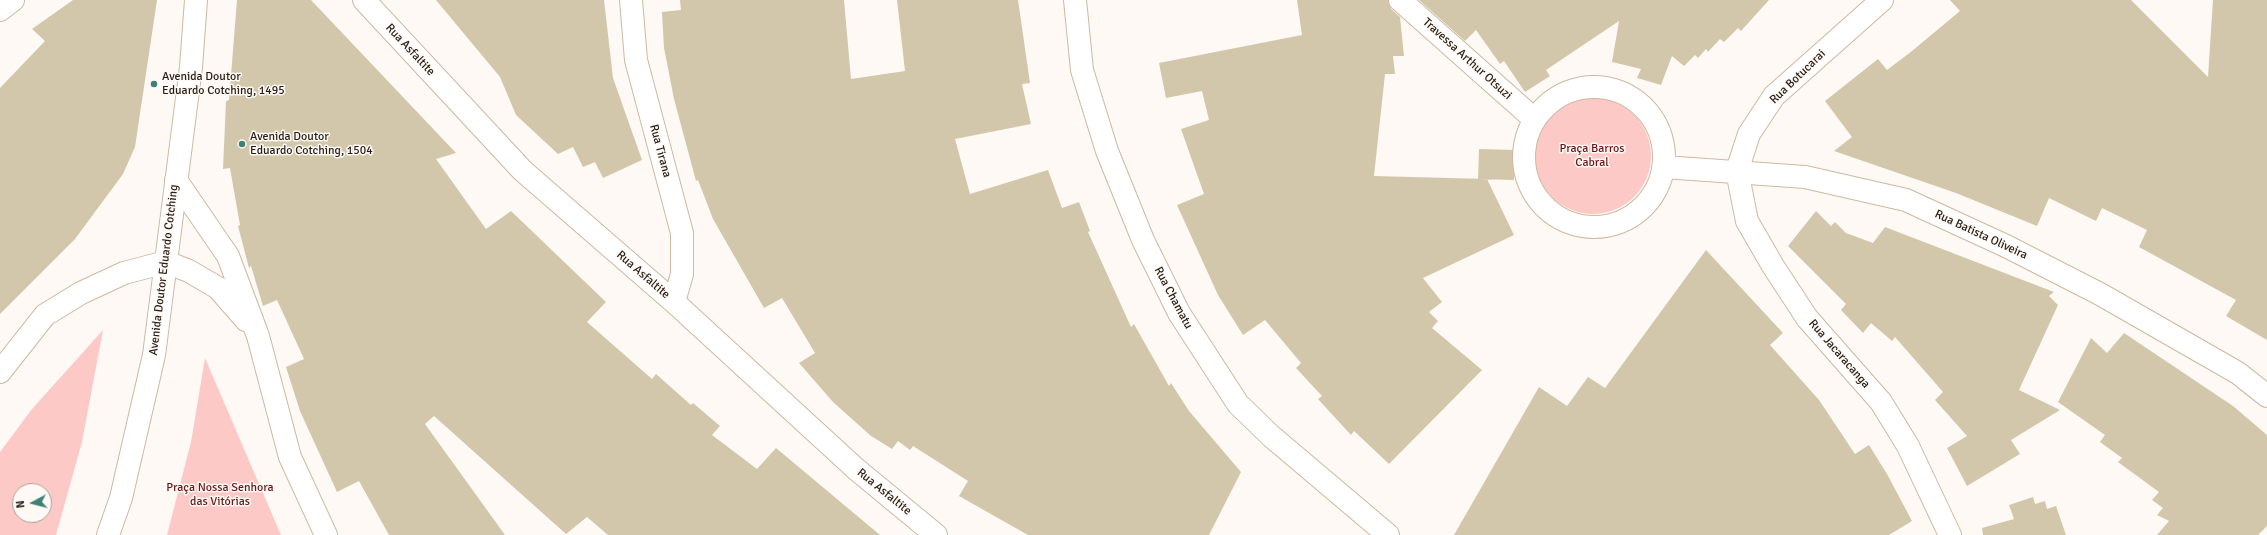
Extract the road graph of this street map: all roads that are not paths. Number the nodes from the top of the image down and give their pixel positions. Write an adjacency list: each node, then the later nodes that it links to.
1 (13, 0): 8 (street)
2 (196, 0): 12 (street, Avenida Doutor Eduardo Cotching)
3 (364, 0): 14 (street, Rua Asfaltite)
4 (631, 0): 14 (street, Rua Tirana)
5 (1075, 0): 18 (street, Rua Chamatu)
6 (1400, 0): 9 (street, Travessa Arthur Otsuzi)
7 (1882, 0): 11 (street, Rua Botucarai)
8 (0, 10)
9 (1534, 119): 10 (street); 10 (street)
10 (1664, 167): 11 (street, Rua Batista Oliveira)
11 (1737, 171): 17 (street, Rua Batista Oliveira); 22 (street, Rua Jacaracanga)
12 (176, 180): 13 (street, Avenida Doutor Eduardo Cotching); 15 (street)
13 (166, 262): 15 (street); 16 (street); 19 (street, Avenida Doutor Eduardo Cotching)
14 (674, 302): 21 (street, Rua Asfaltite)
15 (258, 336): 20 (street)
16 (0, 372)
17 (2267, 396)
18 (1385, 534)
19 (108, 535)
20 (326, 535)
21 (936, 535)
22 (1950, 535)

